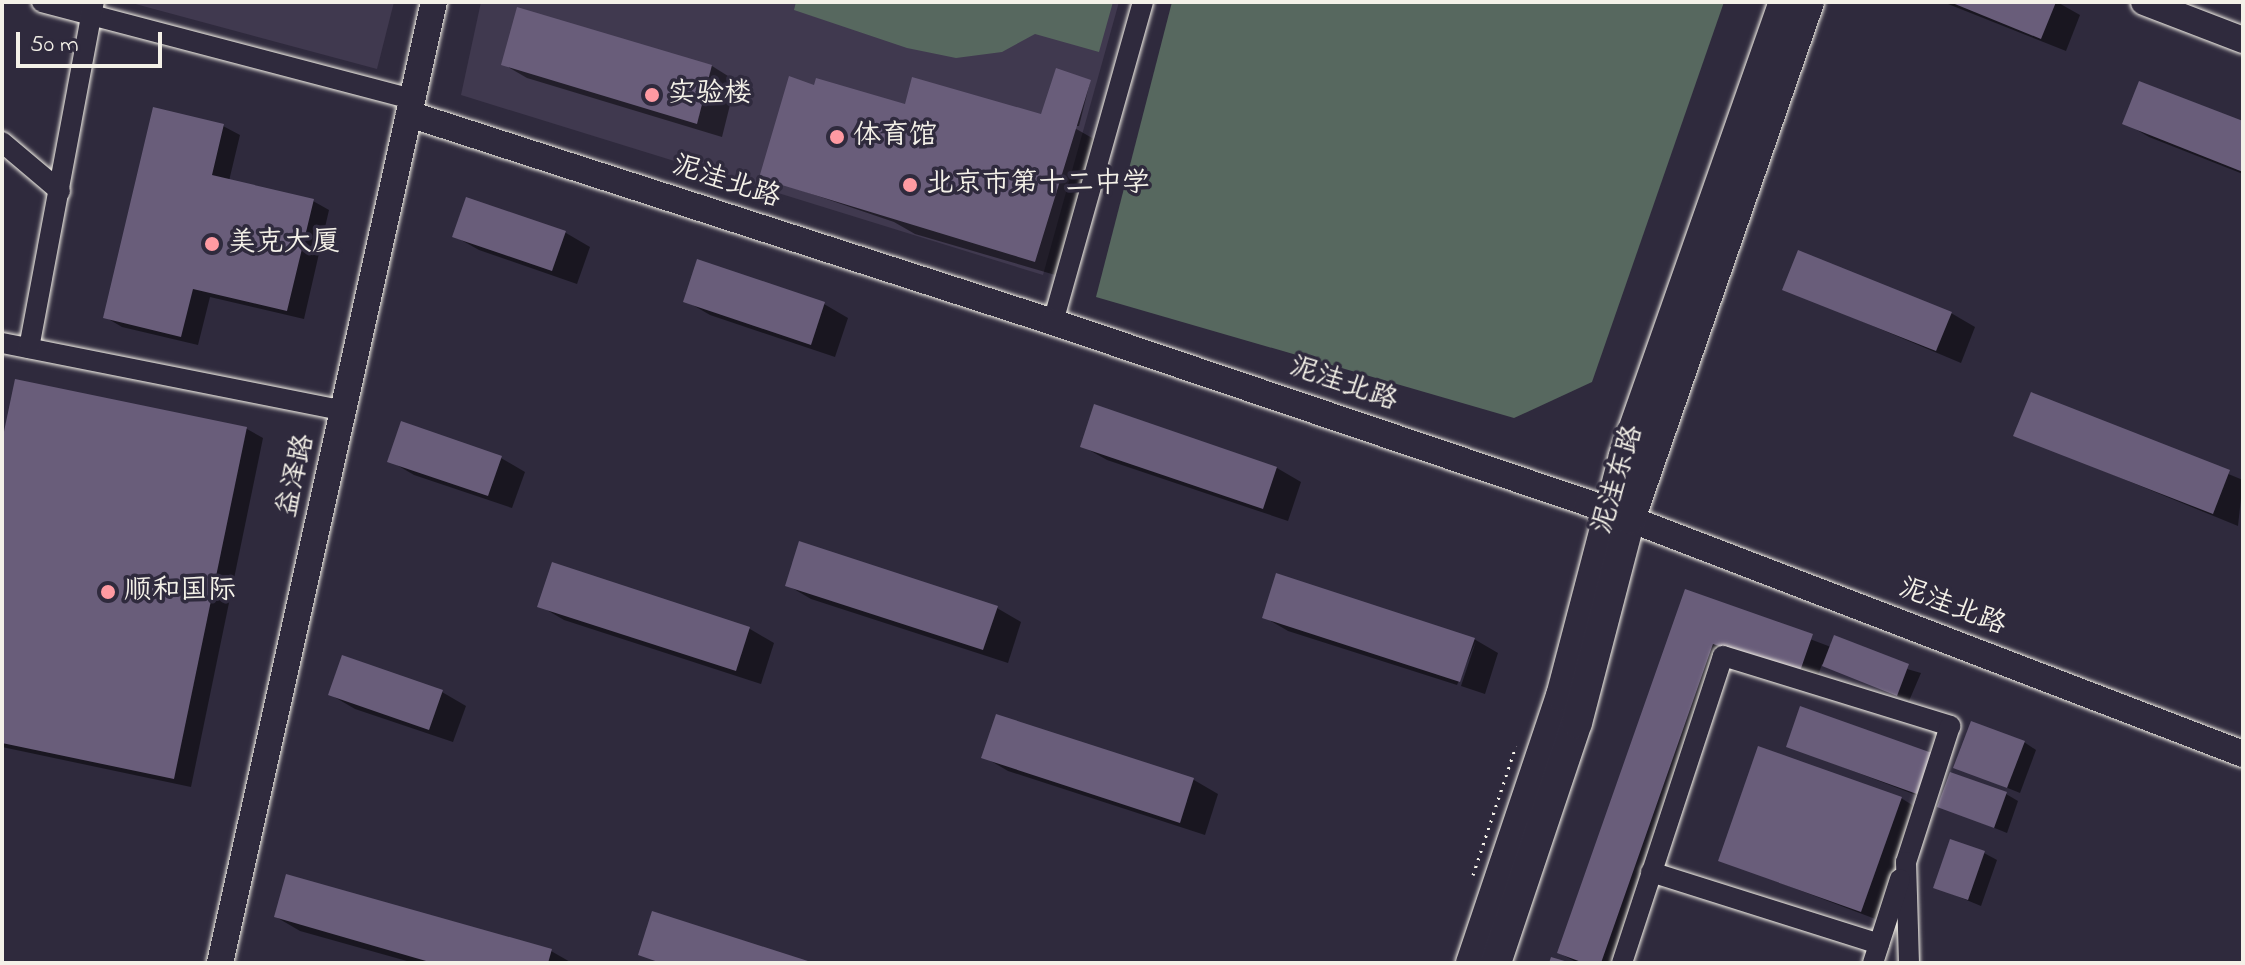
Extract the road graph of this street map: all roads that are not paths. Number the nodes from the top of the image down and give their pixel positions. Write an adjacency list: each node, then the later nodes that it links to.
1 (42, 2): 7 (street)
2 (434, 2): 9 (street, 益泽路)
3 (1143, 2): 12 (street)
4 (1784, 2): 16 (main road, 泥洼东路)
5 (1809, 2): 16 (main road, 泥洼东路)
6 (2144, 2): 8 (street)
7 (93, 8): 9 (street); 11 (street)
8 (2243, 40)
9 (411, 107): 12 (street, 泥洼北路); 15 (street, 益泽路)
10 (2, 142): 11 (street)
11 (60, 191): 14 (street)
12 (1053, 322): 16 (street, 泥洼北路)
13 (2, 343): 14 (street)
14 (29, 348): 15 (street)
15 (344, 411): 21 (street, 益泽路)
16 (1619, 514): 17 (street, 泥洼北路); 22 (main road, 泥洼东路); 23 (main road, 泥洼东路)
17 (2243, 754)
18 (1906, 862): 19 (street); 20 (street); 25 (street)
19 (1651, 872): 20 (street); 24 (street)
20 (1876, 954)
21 (220, 963)
22 (1471, 963)
23 (1496, 963)
24 (1622, 963)
25 (1909, 963)

